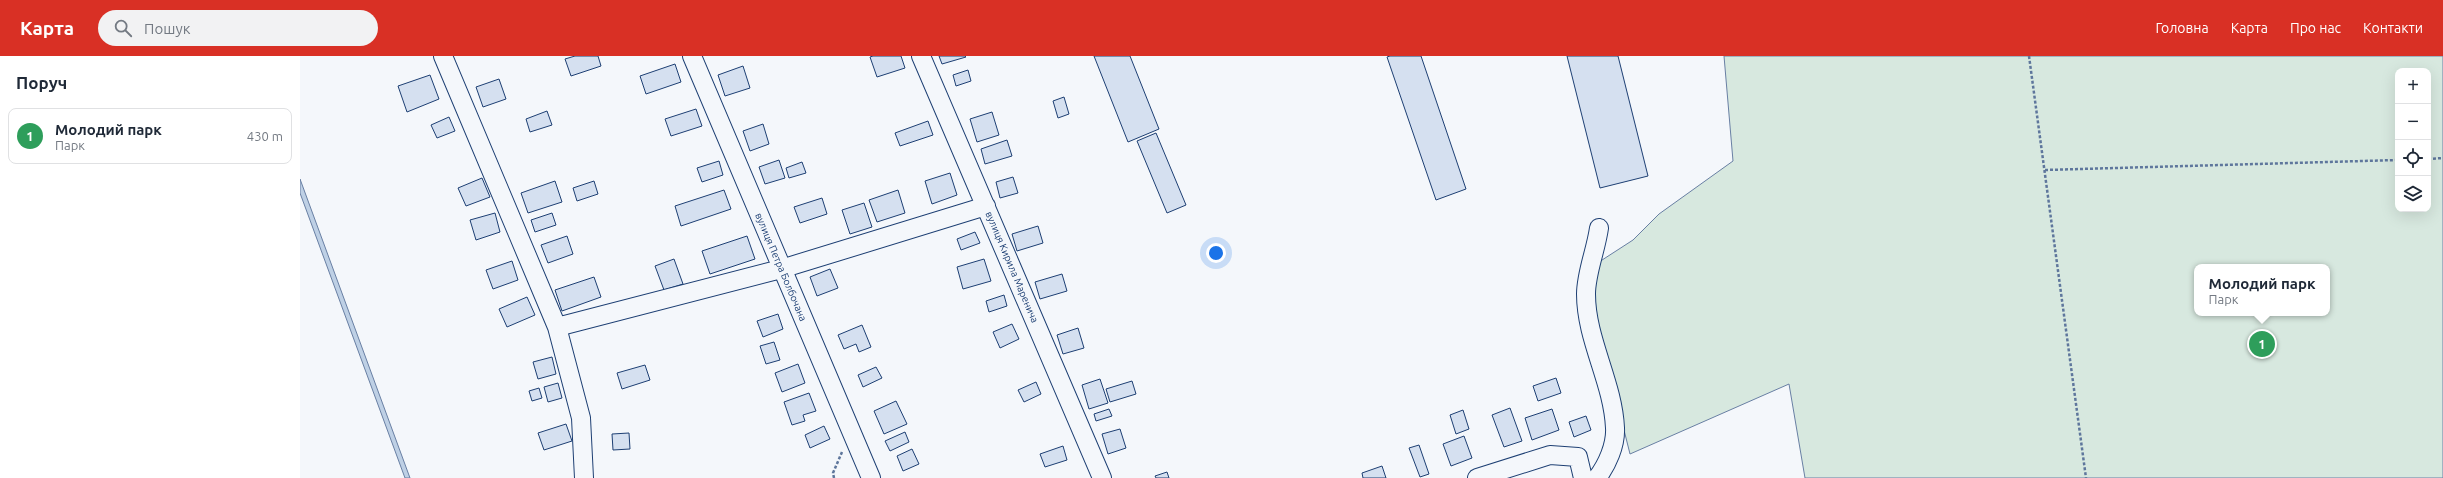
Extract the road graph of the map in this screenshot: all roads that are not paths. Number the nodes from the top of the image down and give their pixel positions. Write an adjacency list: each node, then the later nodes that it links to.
1 (443, 56): 7 (street)
2 (692, 56): 6 (street, вулиця Петра Болбочана)
3 (921, 56): 4 (street, вулиця Кирила Маренича)
4 (986, 206): 6 (street); 10 (street, вулиця Кирила Маренича)
5 (1598, 228): 13 (street)
6 (781, 269): 7 (street); 9 (street, вулиця Петра Болбочана)
7 (557, 326): 8 (street)
8 (584, 478)
9 (872, 478)
10 (1102, 478)
11 (1477, 478): 12 (street)
12 (1583, 478)
13 (1597, 478)

